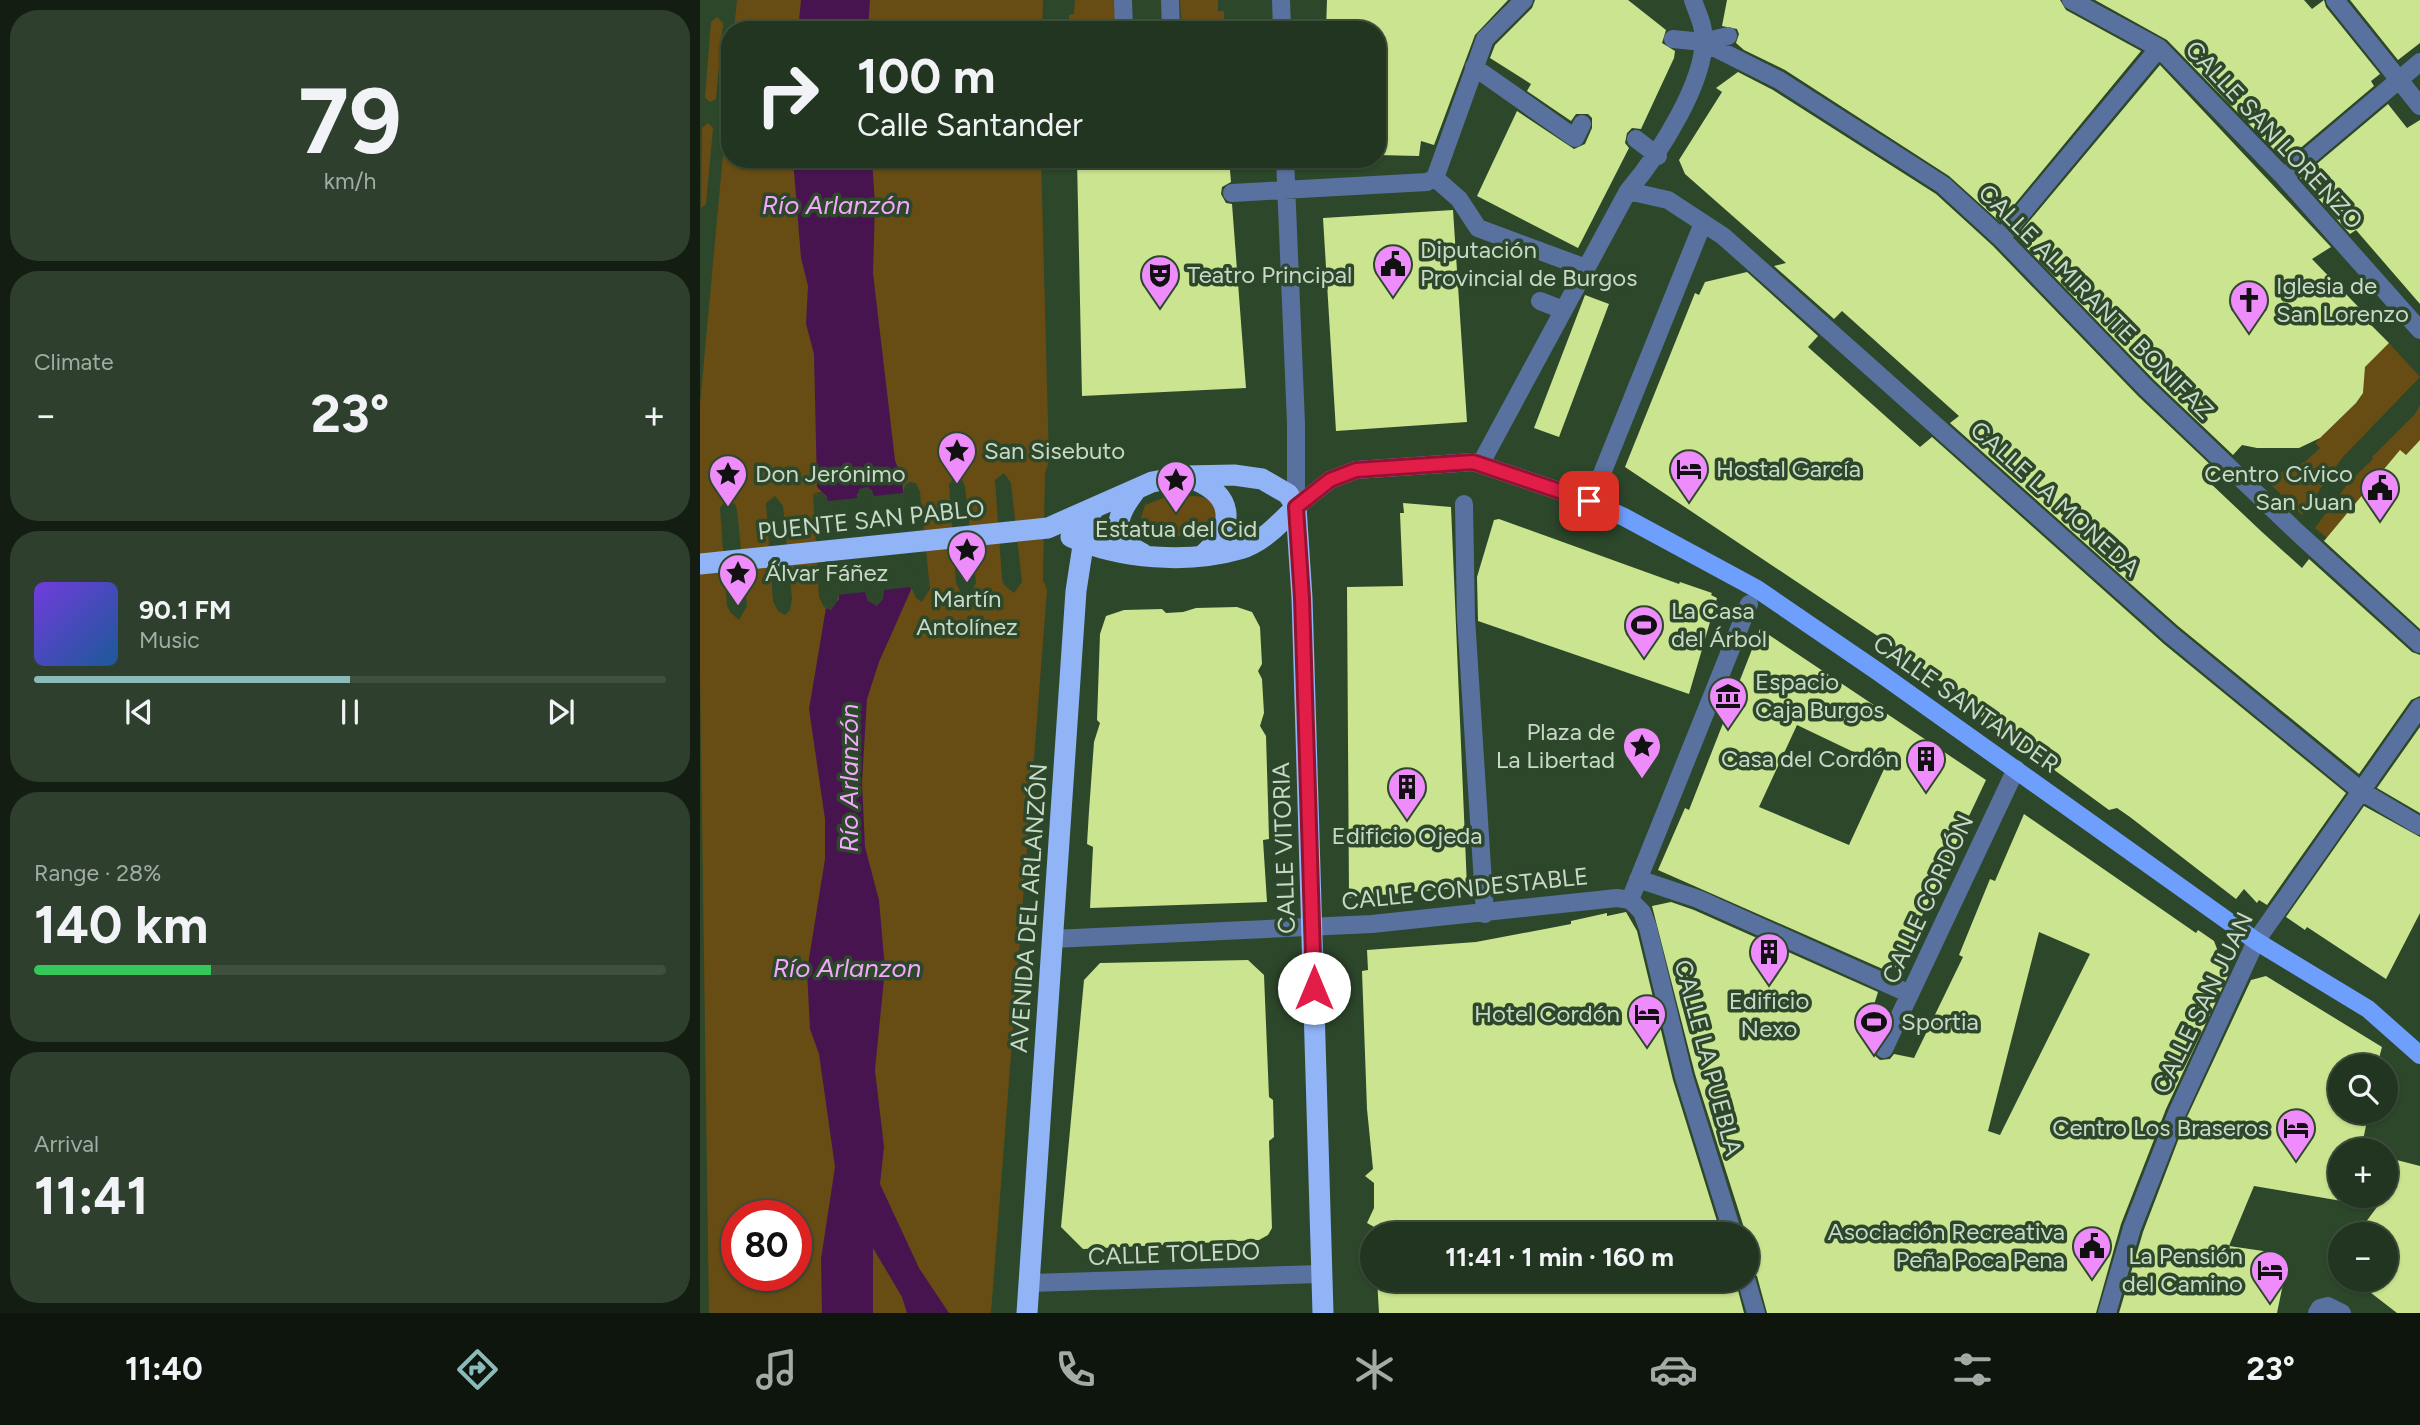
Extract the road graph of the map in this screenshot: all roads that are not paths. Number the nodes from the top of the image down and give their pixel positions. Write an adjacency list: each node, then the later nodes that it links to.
1 (1123, 0): 8 (street)
2 (1170, 0): 9 (street)
3 (1281, 0): 10 (street)
4 (1524, 0): 16 (street)
5 (1693, 0): 12 (street)
6 (2071, 0): 14 (street, CALLE SAN LORENZO)
7 (2335, 0): 17 (street)
8 (1124, 21)
9 (1171, 21)
10 (1282, 21)
11 (1728, 36): 12 (street)
12 (1703, 37): 13 (street); 21 (street); 29 (street, CALLE ALMIRANTE BONIFAZ)
13 (1673, 39)
14 (2159, 48): 23 (street, CALLE SAN LORENZO); 29 (street)
15 (2420, 62): 17 (street)
16 (1474, 68): 19 (street); 24 (street)
17 (2398, 80): 18 (street); 23 (street)
18 (2420, 106)
19 (1582, 124)
20 (1636, 139): 21 (street)
21 (1658, 156): 26 (street)
22 (1285, 168): 25 (street)
23 (2284, 177): 33 (street, CALLE SAN LORENZO)
24 (1435, 178): 25 (street); 30 (street)
25 (1286, 189): 27 (street); 39 (street)
26 (1629, 191): 28 (street, CALLE LA MONEDA); 30 (street)
27 (1232, 193)
28 (1703, 223): 36 (street); 50 (street, CALLE LA MONEDA)
29 (2001, 238): 47 (street, CALLE ALMIRANTE BONIFAZ)
30 (1586, 268): 32 (street)
31 (1540, 301): 32 (street)
32 (1563, 310): 34 (street)
33 (2420, 330)
34 (1481, 463): 39 (main road, CALLE SANTANDER); 49 (main road, CALLE SANTANDER)
35 (1185, 476): 37 (highway); 39 (highway); 44 (highway)
36 (1601, 476)
37 (1137, 489): 40 (highway); 43 (highway)
38 (1464, 504): 54 (street)
39 (1296, 507): 44 (highway); 55 (highway, CALLE VITORIA)
40 (1093, 509): 41 (highway); 42 (highway, AVENIDA DEL ARLANZÓN)
41 (1048, 528): 42 (highway); 45 (highway, PUENTE SAN PABLO)
42 (1083, 542): 43 (highway); 56 (highway, AVENIDA DEL ARLANZÓN)
43 (1146, 555): 44 (highway)
44 (1203, 555)
45 (700, 565)
46 (1749, 604): 52 (street)
47 (2420, 644)
48 (2420, 707): 50 (street, CALLE SAN JUAN)
49 (2016, 769): 57 (main road, CALLE SANTANDER); 58 (street, CALLE CORDÓN)
50 (2361, 791): 51 (street, CALLE LA MONEDA); 57 (street, CALLE SAN JUAN)
51 (2420, 826)
52 (1638, 879): 53 (street); 58 (street)
53 (1630, 900): 54 (street, CALLE CONDESTABLE); 61 (street, CALLE LA PUEBLA)
54 (1485, 914): 55 (street, CALLE CONDESTABLE)
55 (1314, 928): 56 (street, CALLE CONDESTABLE); 62 (highway, CALLE VITORIA)
56 (1053, 939): 63 (highway, AVENIDA DEL ARLANZÓN)
57 (2256, 941): 60 (main road, CALLE SANTANDER); 68 (street, CALLE SAN JUAN)
58 (1910, 994): 59 (street, CALLE CORDÓN)
59 (1884, 1049)
60 (2420, 1055)
61 (1728, 1222)
62 (1321, 1274): 63 (street, CALLE TOLEDO); 66 (highway, CALLE VITORIA)
63 (1030, 1283): 65 (highway, AVENIDA DEL ARLANZÓN)
64 (1750, 1292): 67 (street)
65 (1027, 1313)
66 (1323, 1313)
67 (1756, 1313)
68 (2107, 1313)
69 (2316, 1313): 70 (street)
70 (2342, 1313)

